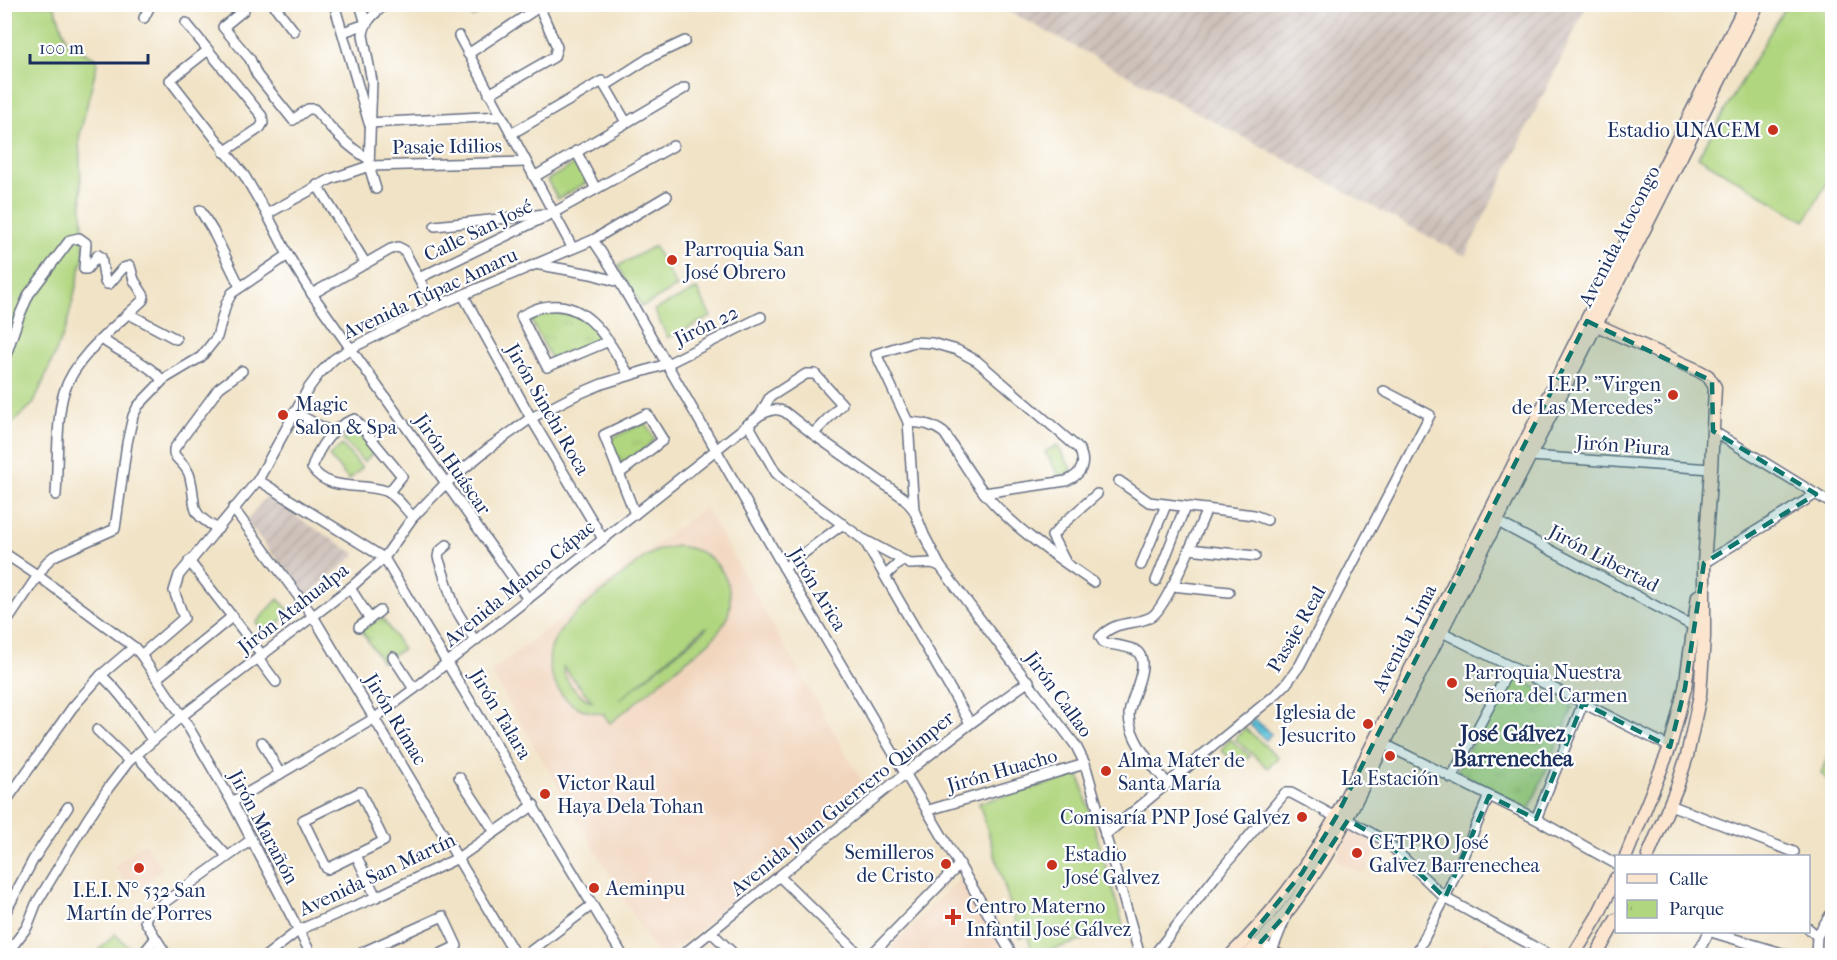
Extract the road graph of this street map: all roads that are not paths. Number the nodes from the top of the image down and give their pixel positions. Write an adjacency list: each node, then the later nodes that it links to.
1 (151, 4): 10 (street)
2 (240, 4): 30 (street)
3 (273, 4): 13 (street)
4 (334, 4): 14 (street)
5 (360, 4): 12 (street)
6 (385, 4): 12 (street)
7 (1746, 4): 53 (main road, Avenida Atocongo)
8 (1758, 4): 53 (main road, Avenida Atocongo)
9 (538, 6): 18 (street); 21 (street)
10 (144, 18)
11 (186, 23): 17 (street)
12 (366, 24): 14 (street); 24 (street)
13 (294, 31)
14 (343, 32): 24 (street)
15 (459, 36): 18 (street)
16 (686, 41): 19 (street)
17 (207, 51): 27 (street, Jirón Huáscar); 27 (street)
18 (468, 54): 21 (street)
19 (605, 86): 23 (street); 25 (street)
20 (684, 88): 23 (street)
21 (489, 94): 22 (street)
22 (501, 116): 24 (street); 25 (street)
23 (626, 122): 28 (street)
24 (369, 123): 30 (street)
25 (511, 134): 29 (street)
26 (673, 146): 34 (street, Calle San José)
27 (224, 152): 38 (street, Jirón Huáscar)
28 (576, 152): 31 (street); 34 (street)
29 (526, 162): 30 (street, Pasaje Idilios); 31 (street)
30 (369, 163): 32 (street, Pasaje Idilios); 33 (street)
31 (534, 177): 37 (street)
32 (317, 185): 38 (street, Pasaje Idilios); 43 (street)
33 (376, 189)
34 (596, 189): 37 (street, Calle San José)
35 (667, 196): 40 (street, Avenida Túpac Amaru)
36 (200, 210): 47 (street)
37 (553, 213): 39 (street); 41 (street); 45 (street, Calle San José)
38 (267, 214): 42 (street, Jirón Huáscar)
39 (435, 226)
40 (593, 240): 41 (street, Avenida Túpac Amaru); 46 (street, Jirón Arica)
41 (572, 247): 44 (street, Avenida Túpac Amaru)
42 (288, 255): 47 (street); 48 (street, Jirón Huáscar)
43 (366, 264): 45 (street); 48 (street)
44 (535, 264): 46 (street); 49 (street, Avenida Túpac Amaru)
45 (419, 279): 50 (street)
46 (619, 282): 59 (street, Jirón Arica)
47 (240, 286): 62 (street)
48 (312, 294): 57 (street, Jirón Huáscar)
49 (463, 295): 50 (street, Avenida Túpac Amaru); 66 (street, Jirón Sinchi Roca)
50 (434, 307): 57 (street, Avenida Túpac Amaru)
51 (129, 314): 54 (street); 55 (street); 58 (street)
52 (761, 318): 59 (street, Jirón 22)
53 (1592, 323): 69 (main road); 73 (main road, Avenida Lima); 161 (main road, Avenida Lima)
54 (102, 339): 62 (street); 83 (street)
55 (176, 339)
56 (609, 341): 56 (street); 61 (street)
57 (350, 349): 64 (street, Avenida Túpac Amaru); 78 (street, Jirón Huáscar)
58 (4, 361)
59 (667, 364): 61 (street, Jirón Atahualpa); 72 (street, Jirón Arica)
60 (242, 371): 95 (street)
61 (629, 375): 66 (street, Jirón Atahualpa)
62 (162, 380): 110 (street)
63 (1384, 391): 153 (street, Pasaje Real)
64 (294, 412): 70 (street); 76 (street, Avenida Túpac Amaru)
65 (760, 415): 68 (street, Avenida Manco Cápac); 71 (street); 71 (street, Avenida Manco Cápac)
66 (531, 418): 78 (street, Jirón Atahualpa); 96 (street, Jirón Sinchi Roca)
67 (908, 422): 80 (street); 80 (street); 89 (street)
68 (748, 424): 72 (street, Avenida Manco Cápac); 94 (street)
69 (1713, 431): 74 (main road); 82 (street)
70 (331, 432): 79 (street); 79 (street)
71 (813, 434): 89 (street)
72 (716, 450): 90 (street, Avenida Manco Cápac); 109 (street, Jirón Arica)
73 (1532, 456): 74 (street, Jirón Piura); 93 (main road, Avenida Lima)
74 (1711, 469): 106 (main road)
75 (619, 474): 75 (street); 90 (street)
76 (258, 480): 87 (street, Avenida Túpac Amaru); 102 (street, Jirón Talara)
77 (1119, 481): 85 (street)
78 (445, 484): 91 (street, Jirón Atahualpa); 117 (street, Jirón Huáscar)
79 (389, 492): 91 (street)
80 (984, 493): 105 (street)
81 (1097, 494): 105 (street)
82 (1816, 494): 84 (street); 106 (street)
83 (56, 495)
84 (1833, 504)
85 (1166, 505): 86 (street); 108 (street)
86 (1185, 507): 88 (street); 112 (street)
87 (233, 508): 95 (street, Avenida Túpac Amaru); 120 (street, Jirón Rímac)
88 (1207, 509): 92 (street); 99 (street)
89 (914, 510): 107 (street, Jirón Callao)
90 (634, 514): 96 (street, Avenida Manco Cápac)
91 (413, 517): 102 (street, Jirón Atahualpa)
92 (1267, 520)
93 (1498, 522): 123 (street, Jirón Libertad); 125 (main road, Avenida Lima)
94 (843, 524): 97 (street); 109 (street)
95 (218, 529): 103 (street, Avenida Túpac Amaru)
96 (603, 539): 117 (street, Avenida Manco Cápac)
97 (864, 540): 104 (street); 111 (street)
98 (447, 545): 126 (street)
99 (1189, 549): 101 (street); 114 (street)
100 (4, 553): 110 (street, Jirón Marañón)
101 (1255, 556)
102 (384, 558): 115 (street, Jirón Atahualpa); 131 (street, Jirón Talara)
103 (189, 561): 119 (street); 128 (street, Avenida Túpac Amaru)
104 (901, 561): 107 (street); 111 (street)
105 (1066, 563): 113 (street)
106 (1704, 563): 123 (main road); 158 (main road)
107 (940, 566): 135 (street, Jirón Callao)
108 (1140, 566)
109 (784, 568): 149 (street, Jirón Arica)
110 (37, 575): 122 (street); 127 (street, Jirón Marañón)
111 (885, 576): 141 (street)
112 (1156, 581)
113 (1093, 582)
114 (1172, 586): 116 (street); 153 (street)
115 (350, 588): 120 (street, Jirón Atahualpa); 121 (street)
116 (1230, 592)
117 (528, 598): 126 (street, Avenida Manco Cápac)
118 (380, 611): 121 (street)
119 (233, 616): 129 (street); 134 (street)
120 (313, 616): 129 (street, Jirón Atahualpa); 140 (street, Jirón Rímac)
121 (370, 619): 124 (street)
122 (4, 626)
123 (1693, 626): 146 (main road)
124 (359, 627)
125 (1442, 632): 132 (street); 145 (main road, Avenida Lima)
126 (475, 641): 131 (street, Avenida Manco Cápac)
127 (134, 647): 128 (street, Jirón Marañón); 133 (street)
128 (141, 655): 134 (street, Jirón Marañón)
129 (260, 657): 136 (street); 139 (street, Jirón Atahualpa)
130 (393, 657): 137 (street)
131 (449, 663): 137 (street, Avenida Manco Cápac); 157 (street, Jirón Talara)
132 (1511, 666): 138 (street); 152 (street)
133 (101, 675): 143 (street); 156 (street)
134 (157, 678): 139 (street, Jirón Marañón)
135 (1029, 681): 141 (street, Avenida Juan Guerrero Quimper); 148 (street, Jirón Callao)
136 (276, 682)
137 (414, 689): 140 (street, Avenida Manco Cápac)
138 (1583, 703): 146 (street); 162 (street)
139 (182, 716): 143 (street, Jirón Atahualpa); 155 (street, Jirón Marañón)
140 (375, 717): 150 (street, Avenida Manco Cápac); 171 (street, Jirón Rímac)
141 (970, 723): 149 (street, Avenida Juan Guerrero Quimper)
142 (97, 730): 147 (street)
143 (152, 740): 147 (street, Jirón Atahualpa)
144 (262, 742): 150 (street)
145 (1384, 744): 152 (street); 161 (main road, Avenida Lima)
146 (1670, 747): 168 (main road)
147 (133, 758): 170 (street); 193 (street, Jirón Atahualpa)
148 (1085, 764): 160 (street, Jirón Huacho); 164 (street, Jirón Callao)
149 (907, 772): 160 (street, Jirón Arica); 174 (street, Avenida Juan Guerrero Quimper)
150 (280, 774): 155 (street, Avenida Manco Cápac)
151 (459, 777): 163 (street)
152 (1452, 778): 154 (street)
153 (1167, 783): 164 (street, Pasaje Real)
154 (1489, 796): 162 (street); 177 (street)
155 (232, 802): 165 (street, Jirón Marañón)
156 (4, 804)
157 (534, 805): 163 (street, Avenida San Martín); 178 (street, Jirón Talara)
158 (1670, 805): 166 (street); 169 (main road)
159 (68, 807): 181 (street)
160 (929, 810): 173 (street, Jirón Arica)
161 (1342, 818): 177 (street); 180 (main road, Avenida Lima); 190 (main road, Avenida Lima); 209 (street)
162 (1536, 819): 172 (street)
163 (495, 832): 171 (street, Avenida San Martín)
164 (1105, 835): 208 (street, Jirón Callao)
165 (251, 840): 170 (street); 184 (street, Jirón Marañón)
166 (1794, 852)
167 (356, 855): 167 (street); 176 (street)
168 (1626, 855)
169 (1648, 855)
170 (227, 856): 189 (street)
171 (458, 858): 176 (street, Avenida San Martín); 200 (street, Jirón Rímac)
172 (1615, 863)
173 (960, 864): 206 (street); 207 (street, Jirón Arica)
174 (779, 876): 185 (street, Avenida Juan Guerrero Quimper); 205 (street)
175 (1615, 882): 215 (main road)
176 (376, 897): 184 (street, Avenida San Martín)
177 (1444, 898): 213 (street); 214 (street)
178 (592, 905): 201 (street); 202 (street, Jirón Talara)
179 (1833, 912): 188 (street)
180 (1287, 913): 190 (main road, Avenida Lima); 191 (street)
181 (4, 915)
182 (1615, 923): 216 (main road)
183 (1810, 929): 188 (street)
184 (299, 930): 196 (street, Avenida San Martín); 197 (street, Jirón Marañón)
185 (711, 932): 203 (street, Avenida Juan Guerrero Quimper); 204 (street)
186 (1709, 933): 217 (street)
187 (1713, 933): 192 (street)
188 (1817, 936): 219 (street)
189 (155, 939): 194 (street); 195 (street)
190 (1255, 939): 191 (street); 210 (main road, Avenida Lima); 211 (main road, Avenida Lima)
191 (1271, 953): 212 (street)
192 (1772, 953): 218 (street)
193 (5, 956)
194 (141, 956)
195 (167, 956)
196 (266, 956)
197 (312, 956)
198 (364, 956): 199 (street)
199 (436, 956)
200 (516, 956)
201 (524, 956)
202 (623, 956)
203 (681, 956)
204 (736, 956)
205 (861, 956)
206 (870, 956)
207 (1013, 956)
208 (1140, 956)
209 (1153, 956)
210 (1230, 956)
211 (1247, 956)
212 (1282, 956)
213 (1415, 956)
214 (1551, 956)
215 (1573, 956)
216 (1596, 956)
217 (1696, 956)
218 (1792, 956)
219 (1815, 956)

